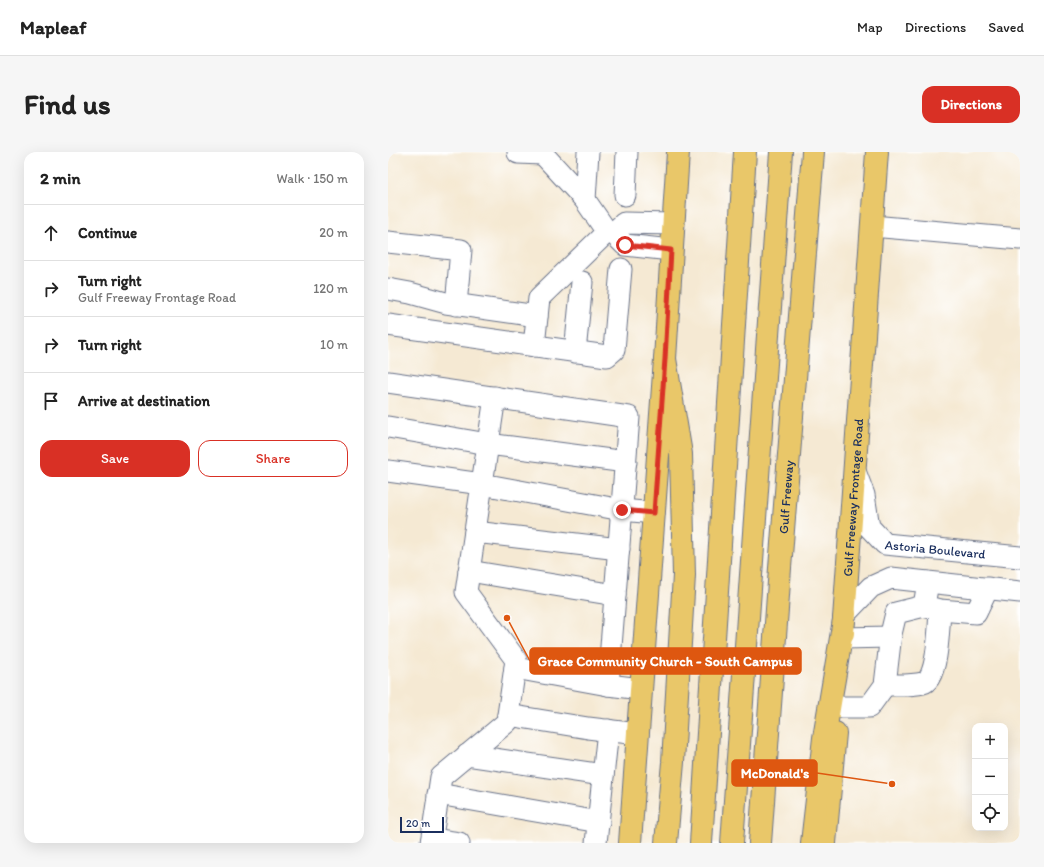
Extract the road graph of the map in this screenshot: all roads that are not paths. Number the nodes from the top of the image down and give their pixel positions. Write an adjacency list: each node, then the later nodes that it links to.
1 (588, 152): 11 (street)
2 (627, 152): 10 (street)
3 (678, 152): 12 (main road)
4 (745, 152): 67 (main road)
5 (780, 152): 61 (main road)
6 (813, 152): 68 (main road, Gulf Freeway)
7 (877, 152): 13 (main road, Gulf Freeway Frontage Road)
8 (518, 153): 9 (street)
9 (542, 153): 11 (street)
10 (625, 195)
11 (585, 200): 14 (street)
12 (672, 224): 14 (street); 17 (main road)
13 (872, 226): 15 (street); 32 (main road, Gulf Freeway Frontage Road)
14 (610, 233): 17 (street); 22 (street)
15 (1020, 239)
16 (388, 242): 21 (street)
17 (671, 250): 26 (main road)
18 (621, 269): 25 (street)
19 (582, 282): 25 (street)
20 (388, 289): 21 (street)
21 (456, 305): 22 (street)
22 (537, 316): 24 (street)
23 (388, 325): 24 (street)
24 (534, 346): 25 (street)
25 (575, 352)
26 (665, 359): 36 (main road); 66 (main road)
27 (388, 382): 28 (street)
28 (495, 397): 30 (street); 31 (street)
29 (388, 428): 30 (street)
30 (488, 444): 31 (street); 34 (street)
31 (626, 462): 35 (street)
32 (855, 471): 39 (street, Astoria Boulevard); 46 (main road, Gulf Freeway Frontage Road)
33 (388, 472): 34 (street)
34 (482, 484): 35 (street); 37 (street)
35 (622, 510): 36 (street); 38 (street)
36 (654, 513): 52 (main road)
37 (475, 532): 38 (street); 40 (street)
38 (619, 549): 44 (street)
39 (1020, 557): 43 (street)
40 (469, 571): 44 (street); 49 (street)
41 (928, 582): 42 (street); 45 (street); 46 (street)
42 (988, 588): 43 (street); 45 (street)
43 (1018, 592)
44 (615, 595): 50 (street)
45 (932, 608): 47 (street); 51 (street)
46 (845, 614): 48 (main road, Gulf Freeway Frontage Road); 69 (main road)
47 (890, 637): 48 (street); 51 (street)
48 (843, 638): 53 (main road, Gulf Freeway Frontage Road)
49 (515, 668): 50 (street); 54 (street)
50 (608, 685): 52 (street)
51 (885, 685): 53 (street)
52 (641, 689): 56 (main road)
53 (837, 707): 70 (main road, Gulf Freeway Frontage Road)
54 (508, 715): 55 (street); 57 (street)
55 (608, 730): 56 (street); 58 (street)
56 (638, 734): 65 (main road)
57 (467, 756): 58 (street); 59 (street)
58 (603, 776): 60 (street)
59 (438, 794): 60 (street); 62 (street)
60 (599, 822): 64 (street)
61 (732, 836)
62 (431, 841): 63 (street)
63 (459, 843)
64 (596, 843)
65 (630, 843)
66 (666, 843)
67 (701, 843)
68 (760, 843)
69 (812, 843)
70 (825, 843)

